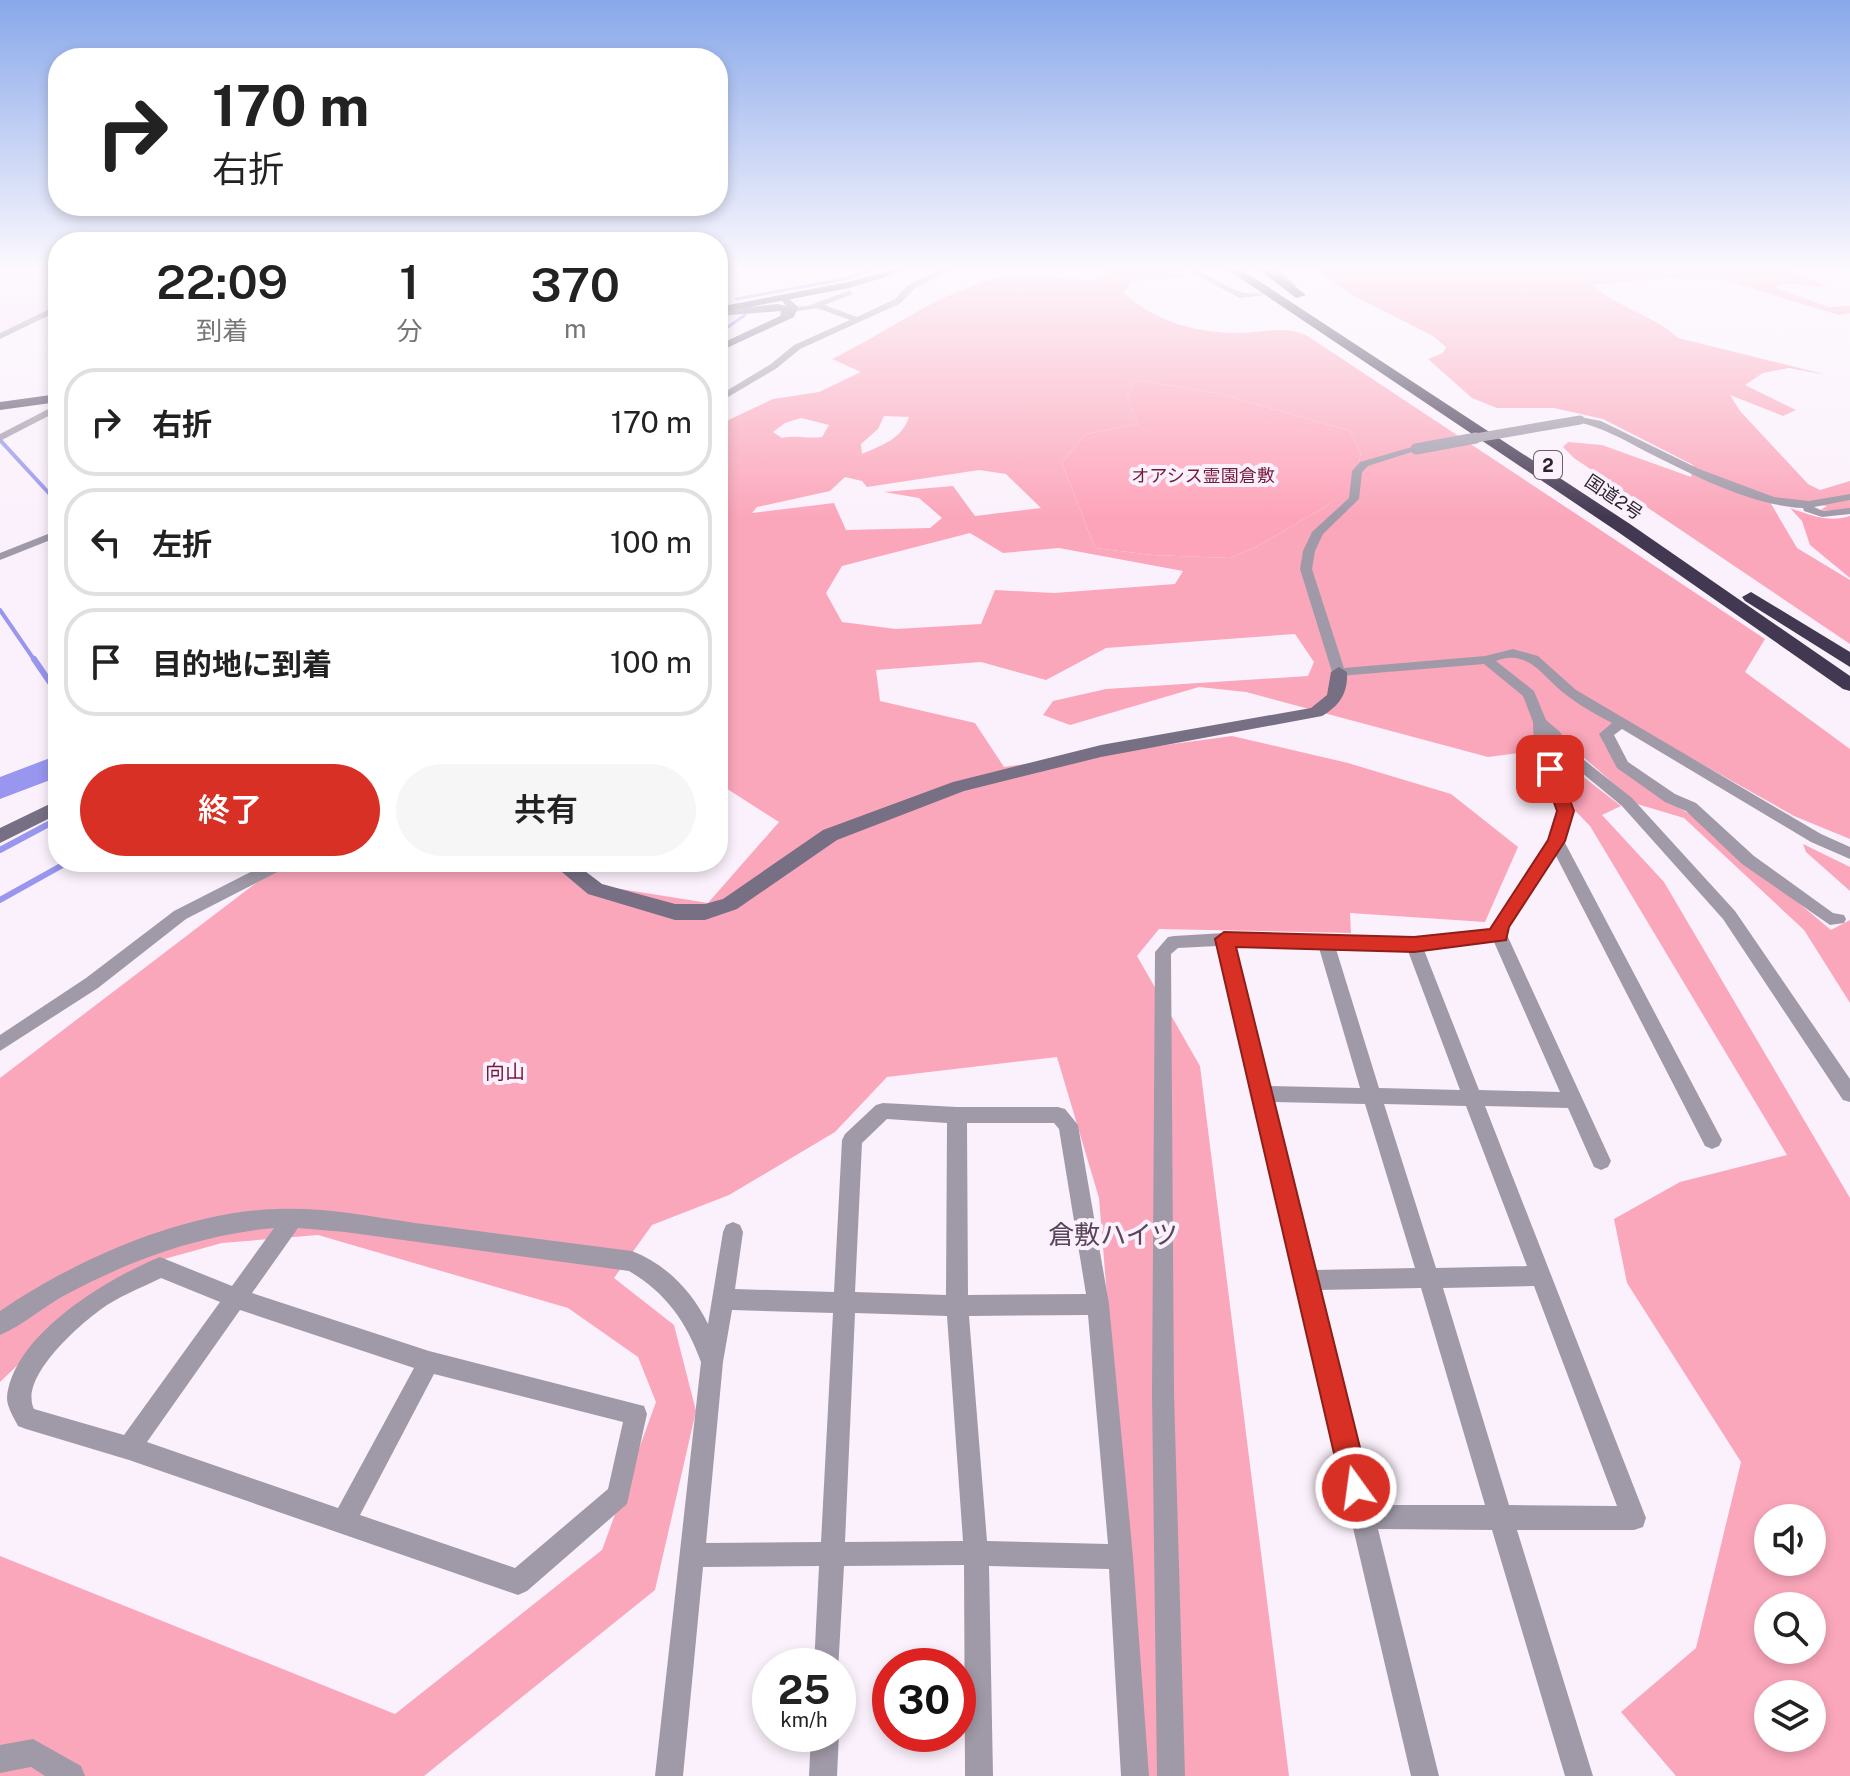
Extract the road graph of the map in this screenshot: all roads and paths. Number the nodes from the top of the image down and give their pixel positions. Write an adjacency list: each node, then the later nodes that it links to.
1 (792, 351): 5 (street)
2 (1356, 351): 19 (highway, 国道2号 / 2)
3 (1372, 351): 17 (highway, 国道2号 / 2)
4 (48, 392): 6 (main road)
5 (728, 394)
6 (0, 398)
7 (48, 399): 8 (main road)
8 (0, 406)
9 (48, 412): 10 (street)
10 (1, 437)
11 (1850, 497): 12 (street)
12 (1804, 505): 13 (street); 18 (street, bridge)
13 (1850, 511)
14 (48, 537): 15 (street)
15 (0, 557)
16 (1487, 660): 18 (street); 20 (street); 21 (street)
17 (1850, 661)
18 (1339, 672): 29 (street)
19 (1850, 685)
20 (1540, 722): 25 (street); 37 (street)
21 (1622, 722): 24 (street); 30 (street)
22 (48, 811): 23 (street)
23 (0, 836)
24 (1816, 838): 26 (street); 27 (street)
25 (1556, 841): 31 (street); 42 (street)
26 (1850, 853)
27 (1850, 860)
28 (264, 872): 35 (street)
29 (573, 872)
30 (1838, 919)
31 (1499, 935): 34 (street); 40 (street)
32 (1224, 939): 33 (street); 36 (street); 73 (street)
33 (1326, 942): 34 (street); 38 (street)
34 (1414, 945): 39 (street)
35 (0, 1044)
36 (1262, 1094): 38 (street); 48 (street)
37 (1850, 1094)
38 (1370, 1096): 39 (street); 47 (street)
39 (1473, 1098): 40 (street); 46 (street)
40 (1573, 1100): 43 (street)
41 (957, 1115): 51 (street); 52 (street); 53 (street)
42 (1712, 1140)
43 (1601, 1161)
44 (292, 1219): 49 (street); 54 (street); 56 (street)
45 (733, 1232): 50 (street)
46 (1541, 1276): 47 (street); 59 (street)
47 (1429, 1278): 48 (street); 59 (street)
48 (1306, 1280): 58 (street)
49 (236, 1298): 55 (street); 57 (street); 57 (street)
50 (723, 1299): 51 (street); 56 (street)
51 (842, 1303): 53 (street); 61 (street)
52 (1098, 1304): 53 (street); 64 (street)
53 (957, 1306): 62 (street)
54 (0, 1324)
55 (429, 1362): 60 (street); 60 (street)
56 (712, 1362): 63 (street)
57 (129, 1448): 60 (street)
58 (1363, 1517): 59 (street); 74 (street)
59 (1498, 1518): 75 (street)
60 (343, 1522)
61 (832, 1553): 62 (street); 63 (street); 65 (street)
62 (976, 1553): 64 (street); 71 (street)
63 (692, 1555): 69 (street)
64 (1121, 1557): 72 (street)
65 (828, 1648)
66 (824, 1752): 70 (street)
67 (0, 1759): 68 (street)
68 (71, 1776)
69 (669, 1776)
70 (823, 1776)
71 (979, 1776)
72 (1135, 1776)
73 (1171, 1776)
74 (1425, 1776)
75 (1579, 1776)

